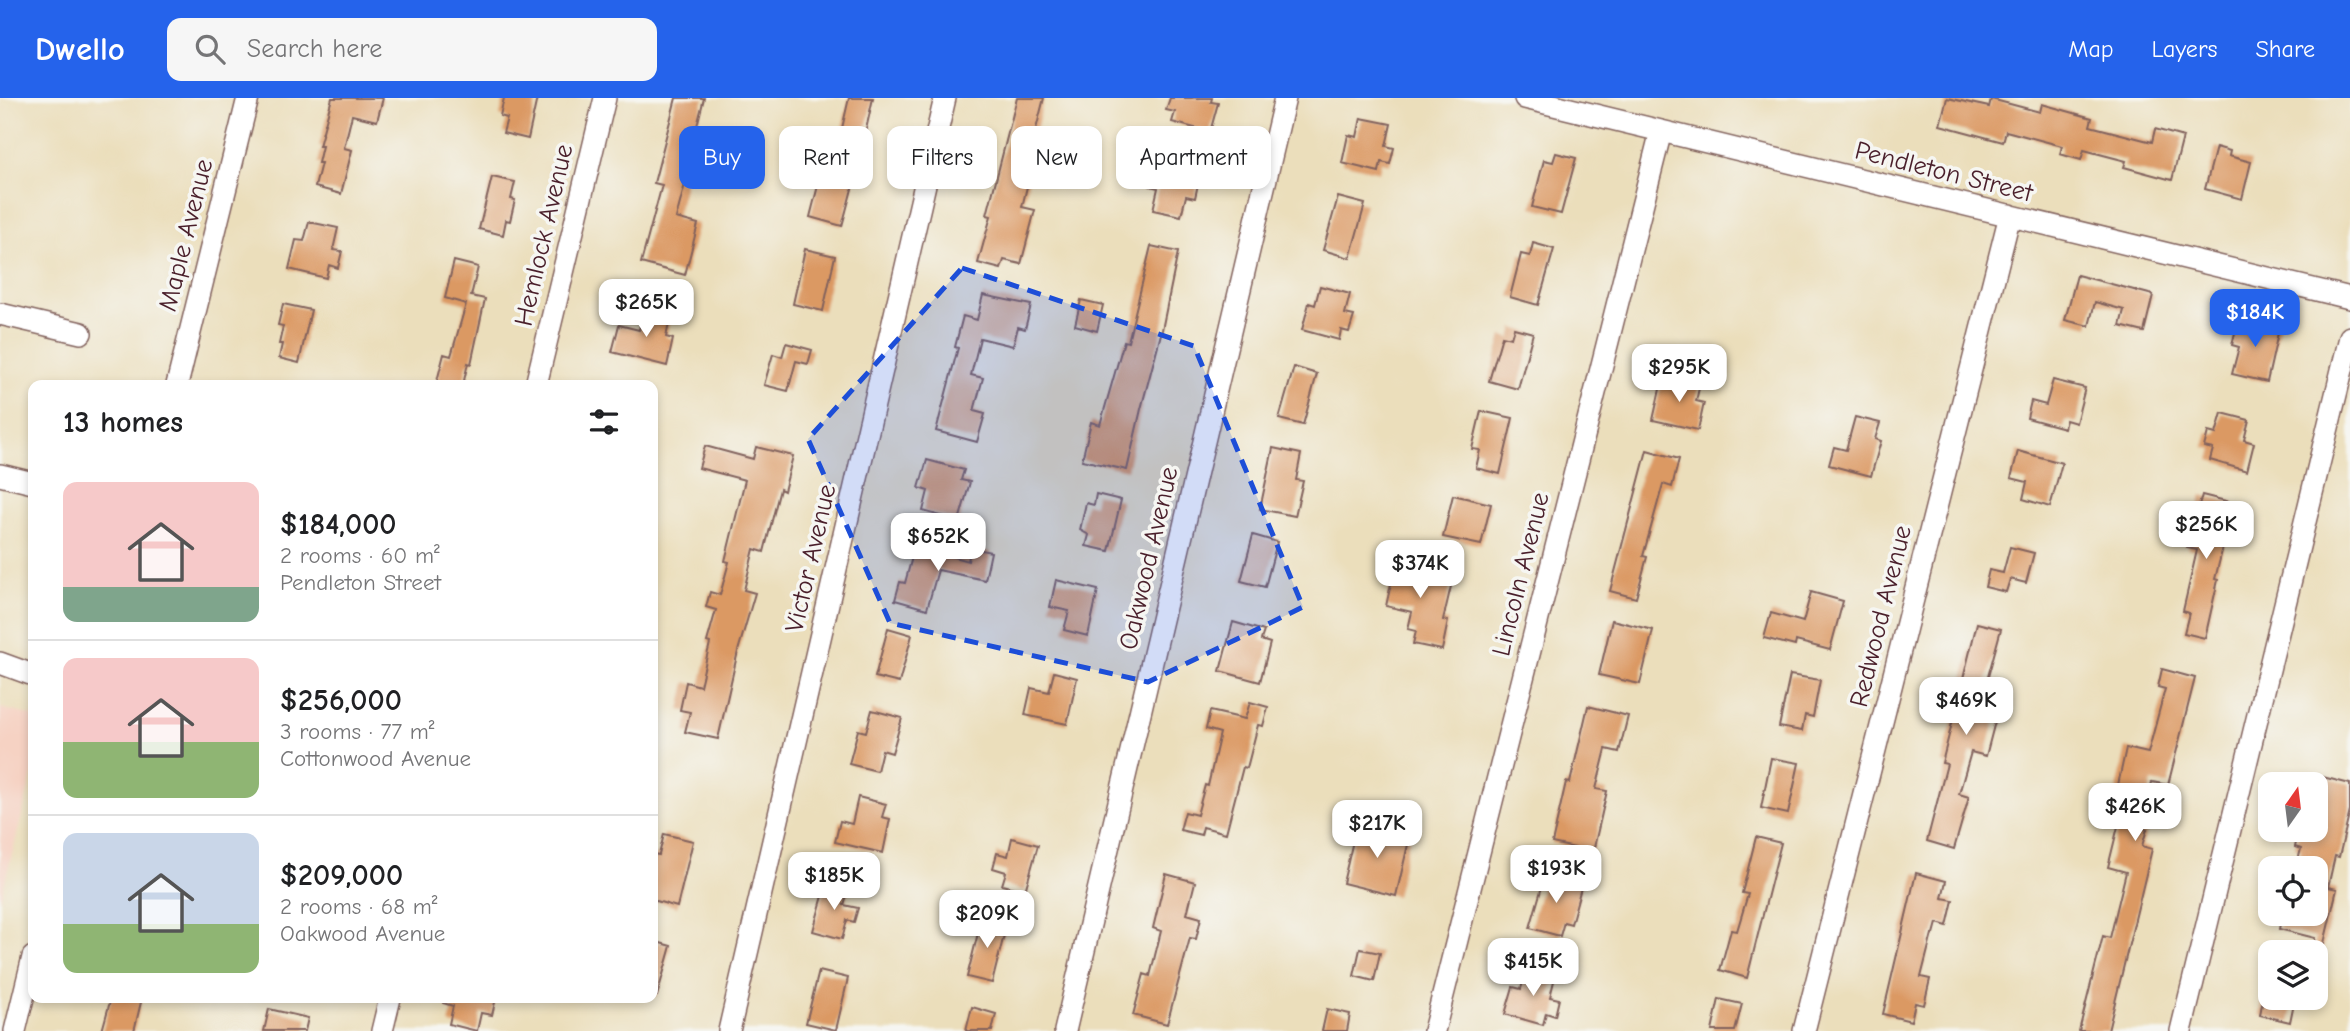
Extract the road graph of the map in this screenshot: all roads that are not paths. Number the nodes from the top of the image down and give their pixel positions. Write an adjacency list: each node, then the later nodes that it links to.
1 (248, 98): 12 (street, Maple Avenue)
2 (605, 98): 13 (street, Hemlock Avenue)
3 (945, 98): 22 (street, Victor Avenue)
4 (1284, 98): 23 (street, Oakwood Avenue)
5 (1525, 98): 6 (street, Pendleton Street)
6 (1661, 131): 7 (street, Pendleton Street); 24 (street, Lincoln Avenue)
7 (2010, 215): 8 (street, Pendleton Street); 25 (street, Redwood Avenue)
8 (2350, 298)
9 (0, 314): 10 (street)
10 (81, 333)
11 (2350, 337): 26 (street)
12 (178, 380)
13 (537, 380)
14 (0, 475): 15 (street)
15 (28, 482)
16 (0, 663): 17 (street)
17 (28, 673)
18 (28, 978): 20 (street)
19 (389, 1003): 21 (street)
20 (15, 1031)
21 (382, 1031)
22 (729, 1031)
23 (1065, 1031)
24 (1434, 1031)
25 (1804, 1031)
26 (2181, 1031)

